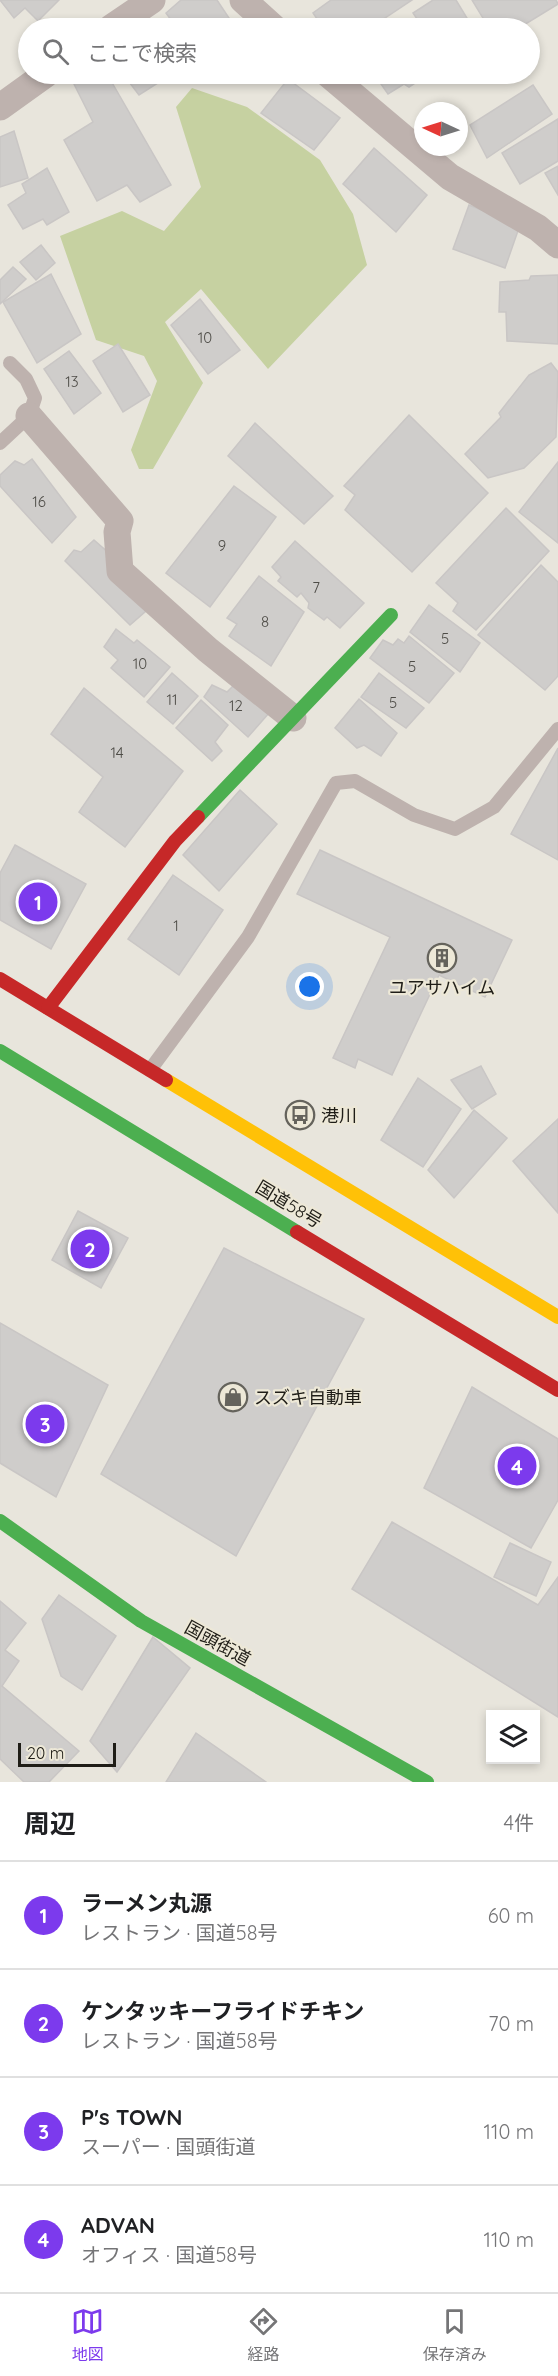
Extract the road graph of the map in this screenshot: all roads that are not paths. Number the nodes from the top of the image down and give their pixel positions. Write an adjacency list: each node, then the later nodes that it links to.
1 (152, 0): 3 (street)
2 (243, 0): 4 (street)
3 (126, 18)
4 (263, 18)
5 (32, 84): 7 (street)
6 (340, 84): 8 (street)
7 (0, 107)
8 (558, 245)
9 (10, 363): 10 (lane)
10 (29, 416): 11 (lane); 13 (street)
11 (0, 443)
12 (391, 615): 13 (main road)
13 (293, 718): 16 (main road)
14 (558, 729): 18 (lane)
15 (0, 979): 16 (main road)
16 (48, 1008): 18 (main road)
17 (0, 1051): 20 (main road, 国道58号)
18 (150, 1070): 19 (main road)
19 (558, 1317)
20 (558, 1390)
21 (0, 1521): 22 (main road, 国頭街道)
22 (427, 1782)

